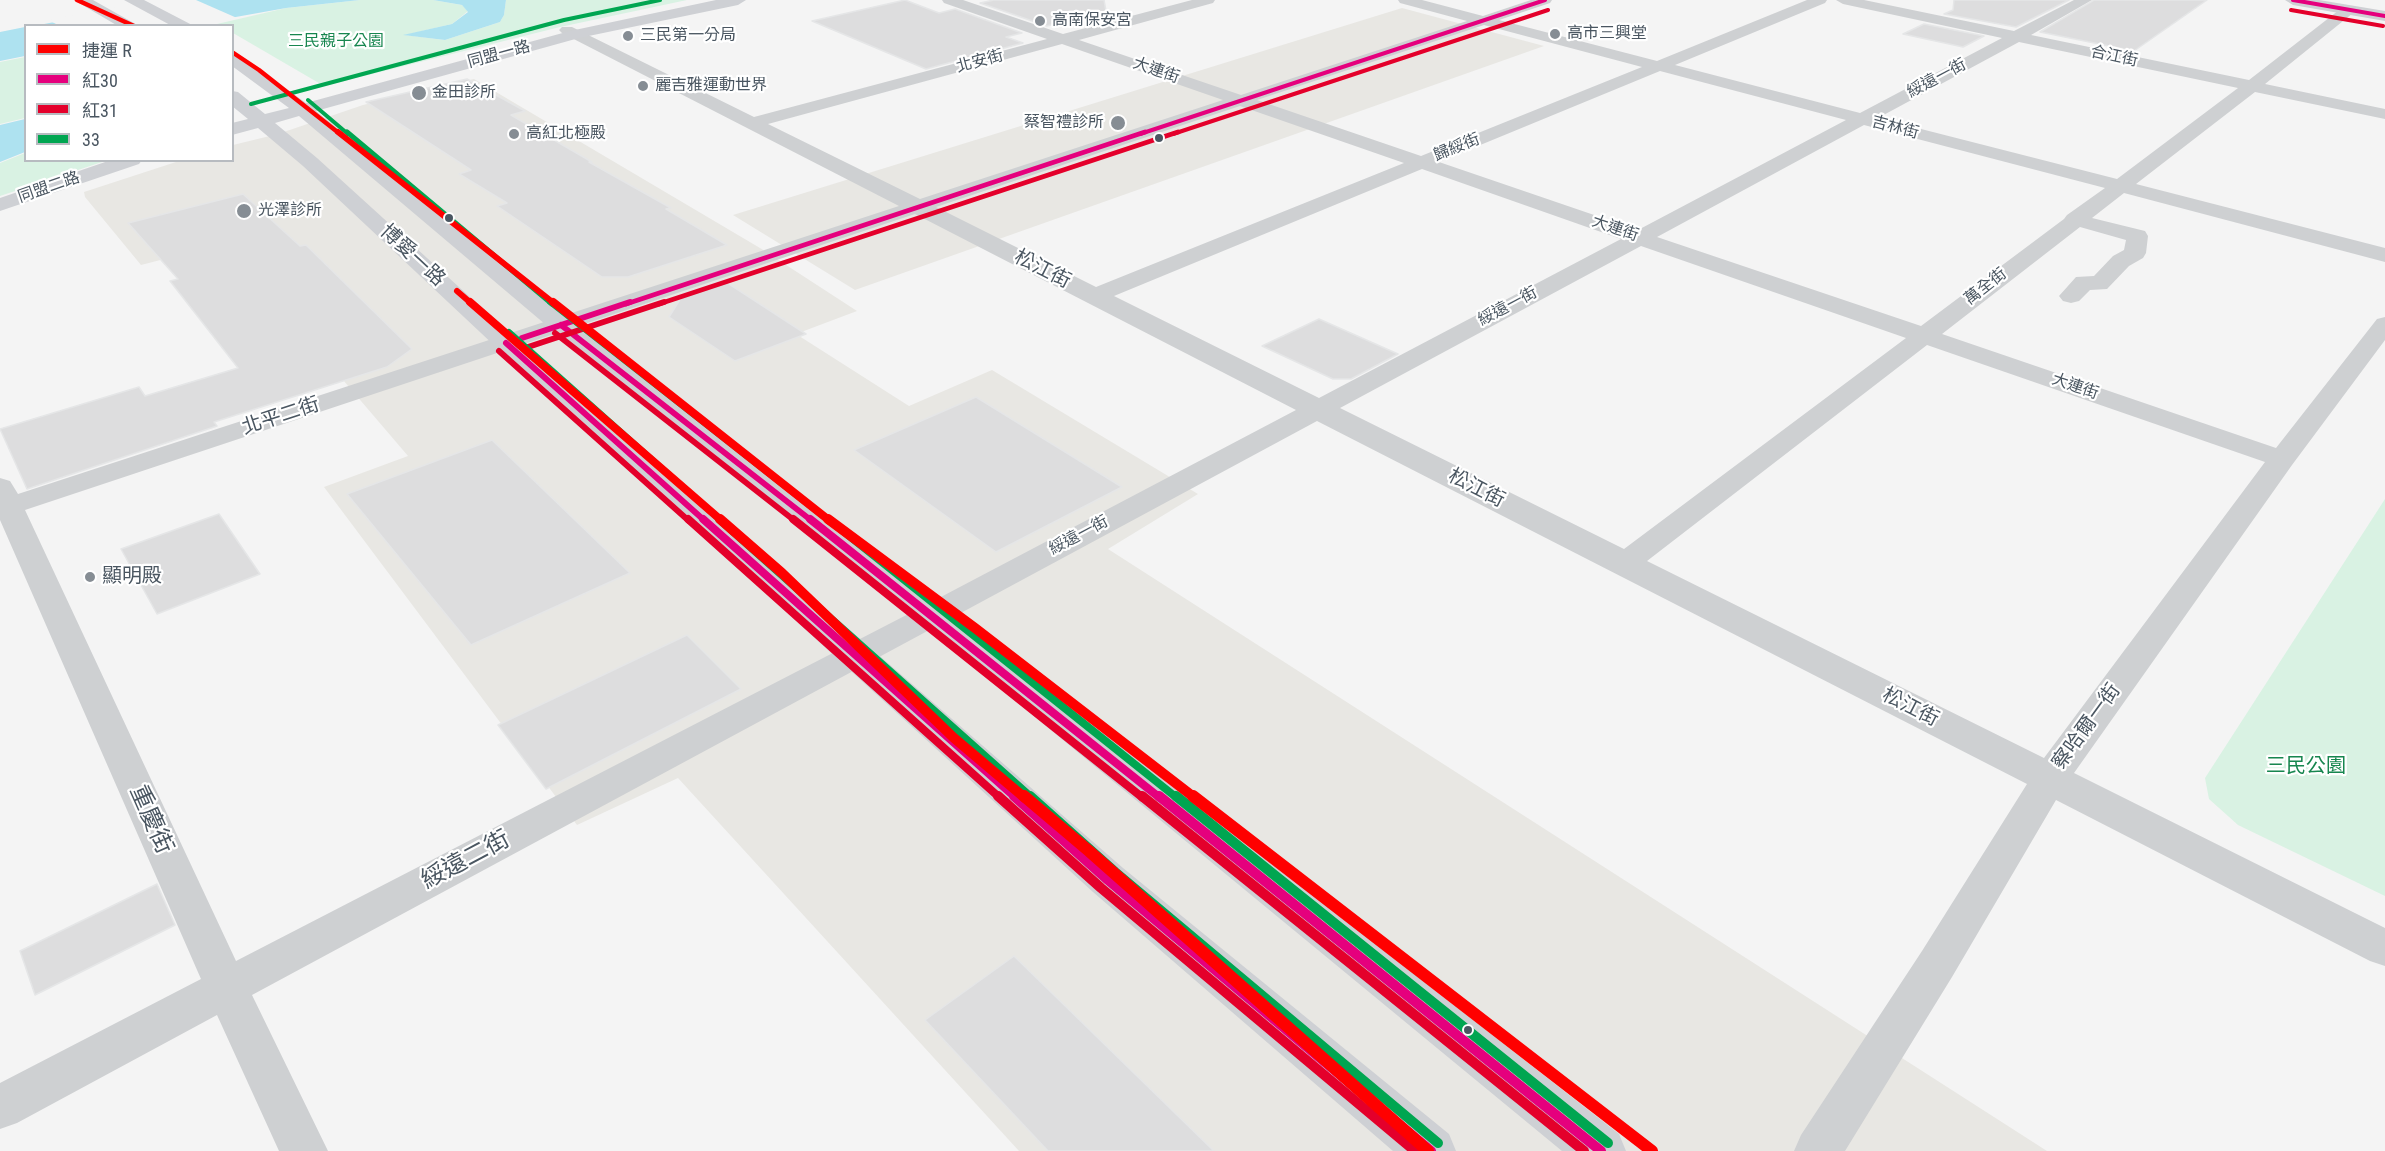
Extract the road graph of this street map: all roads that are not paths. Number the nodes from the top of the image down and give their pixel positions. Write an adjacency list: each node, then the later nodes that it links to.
1 (82, 0): 16 (main road)
2 (711, 0): 18 (main road, 同盟一路)
3 (738, 0): 18 (main road, 同盟一路)
4 (949, 0): 20 (street, 大連街)
5 (1208, 0): 20 (street, 北安街)
6 (1405, 0): 15 (street, 吉林街)
7 (1545, 0): 15 (street, 北平二街)
8 (1820, 0): 22 (street, 歸綏街)
9 (1843, 0): 19 (street, 合江街)
10 (2085, 0): 19 (street, 綏遠一街)
11 (2294, 0): 13 (main road)
12 (136, 2): 17 (main road)
13 (2348, 10): 14 (main road); 23 (street, 萬全街)
14 (2385, 16)
15 (1482, 20): 22 (street, 吉林街); 25 (street, 北平二街)
16 (127, 24)
17 (182, 24)
18 (571, 32): 26 (main road, 同盟一路); 31 (street, 松江街)
19 (2018, 37): 23 (street, 合江街); 29 (street, 綏遠一街)
20 (1063, 39): 25 (street, 大連街); 31 (street, 北安街)
21 (234, 59): 26 (main road, 博愛一路)
22 (1657, 66): 29 (street, 吉林街); 35 (street, 歸綏街)
23 (2252, 86): 27 (street, 合江街); 36 (street, 萬全街)
24 (234, 98): 28 (main road, 博愛一路)
25 (1240, 100): 35 (street, 大連街); 39 (street, 北平二街)
26 (297, 106): 28 (main road, 同盟一路); 46 (main road, 博愛一路)
27 (2385, 114)
28 (258, 117): 30 (main road); 32 (main road); 48 (main road, 博愛一路)
29 (1861, 119): 36 (street, 吉林街); 41 (street, 綏遠一街)
30 (234, 120)
31 (752, 123): 39 (street, 松江街)
32 (234, 128)
33 (97, 162): 37 (main road, 同盟二路)
34 (126, 162): 38 (main road, 同盟二路)
35 (1421, 163): 41 (street, 大連街); 43 (street, 歸綏街)
36 (2118, 186): 40 (street, 萬全街); 42 (street, 吉林街)
37 (0, 195)
38 (0, 205)
39 (918, 207): 43 (street, 松江街); 46 (street, 北平二街)
40 (2074, 219): 44 (street); 47 (street, 萬全街)
41 (1639, 237): 47 (street, 大連街); 49 (street, 綏遠一街)
42 (2385, 255)
43 (1095, 296): 49 (street, 松江街)
44 (2071, 296)
45 (2385, 324): 50 (street, 察哈爾一街)
46 (561, 325): 48 (street, 北平二街); 53 (main road, 博愛一路)
47 (1923, 335): 50 (street, 大連街); 52 (street, 萬全街)
48 (506, 343): 51 (street, 北平二街); 54 (main road, 博愛一路)
49 (1318, 409): 52 (street, 松江街); 53 (street, 綏遠一街)
50 (2282, 459): 55 (street, 察哈爾一街)
51 (3, 501): 57 (street, 重慶街)
52 (1624, 564): 55 (street, 松江街)
53 (932, 615): 54 (street, 綏遠二街); 61 (main road, 博愛一路)
54 (856, 655): 57 (street, 綏遠二街); 60 (main road, 博愛一路)
55 (2050, 778): 56 (street, 松江街); 62 (street, 察哈爾一街)
56 (2385, 948)
57 (226, 987): 58 (street, 綏遠二街); 59 (street, 重慶街)
58 (0, 1107)
59 (304, 1151)
60 (1431, 1151)
61 (1602, 1151)
62 (1818, 1151)

